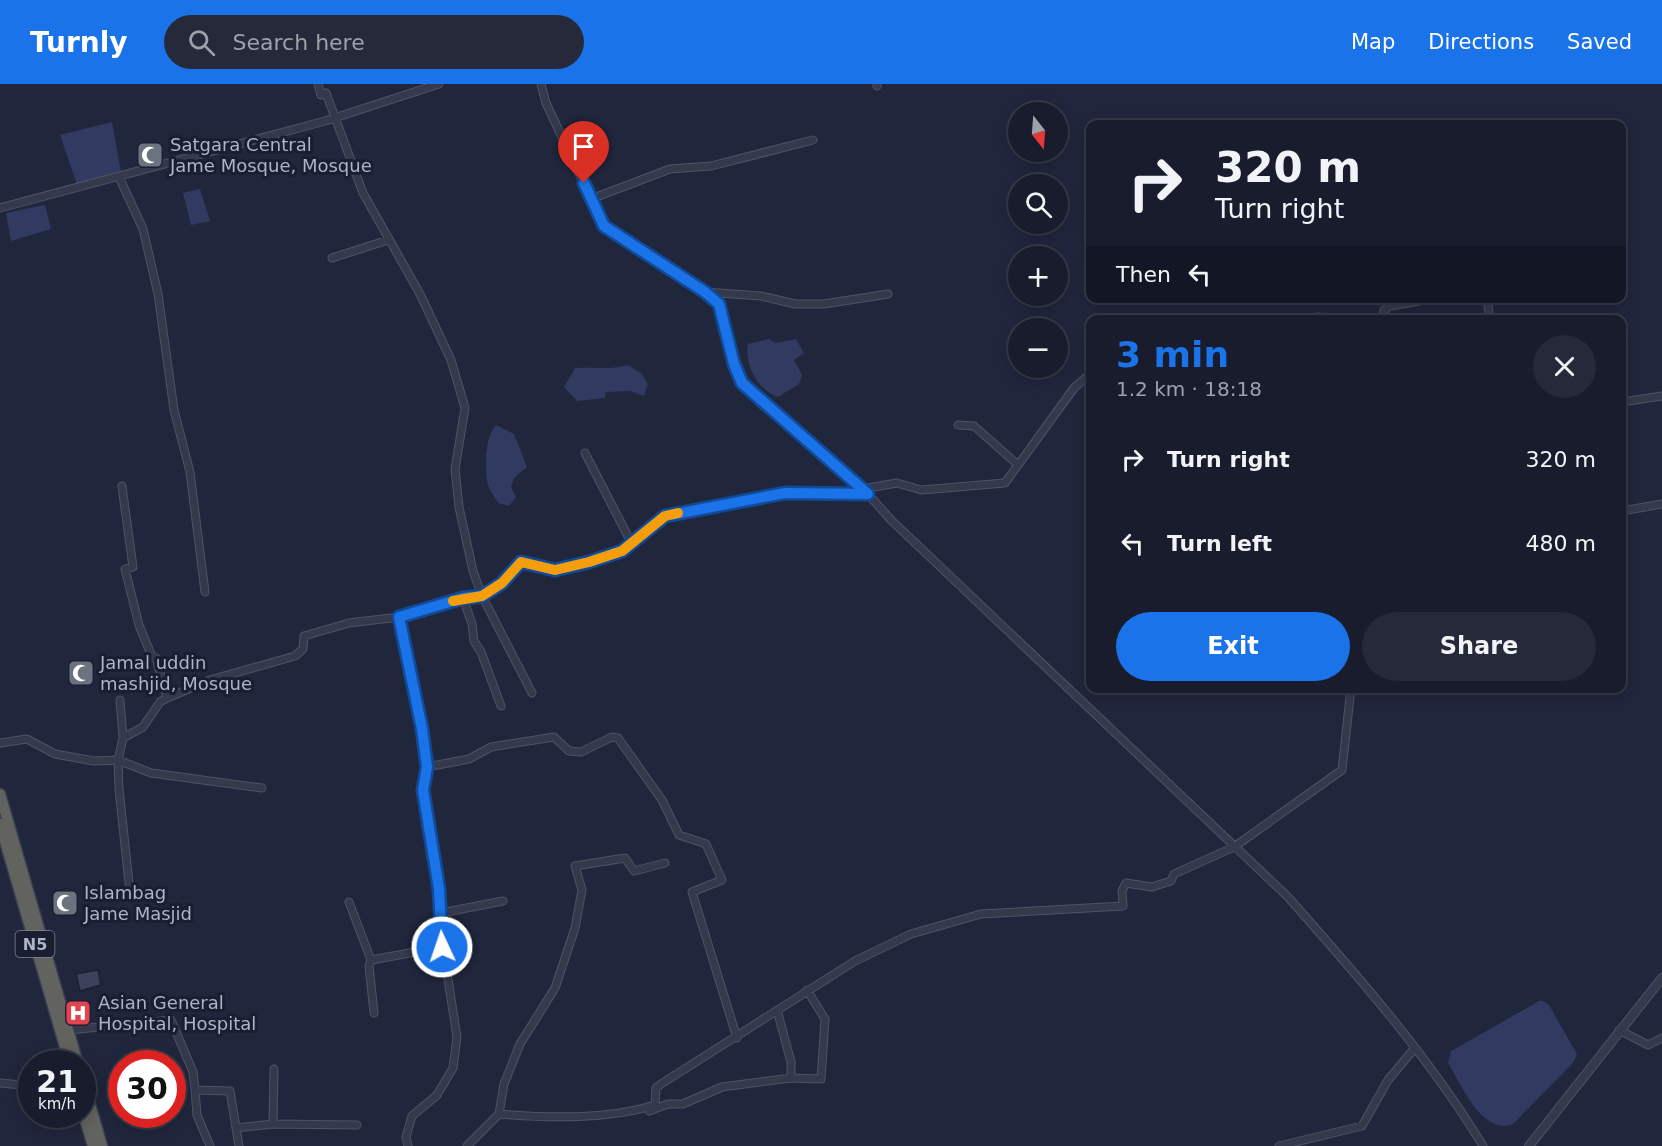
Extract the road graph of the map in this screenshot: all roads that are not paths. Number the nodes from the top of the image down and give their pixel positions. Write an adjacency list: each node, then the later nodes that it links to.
1 (318, 84): 4 (street)
2 (439, 84): 4 (street)
3 (541, 84): 7 (street)
4 (334, 118): 6 (street); 9 (street)
5 (813, 140): 7 (street)
6 (119, 177): 8 (street); 26 (street)
7 (591, 199): 11 (street)
8 (0, 208)
9 (388, 240): 10 (street); 27 (street)
10 (332, 258)
11 (705, 292): 12 (street); 22 (street)
12 (888, 294)
13 (1407, 303): 14 (street)
14 (1384, 315)
15 (1086, 378): 20 (street)
16 (1662, 396): 17 (street)
17 (1626, 401)
18 (958, 425): 20 (street)
19 (585, 453): 25 (street)
20 (1017, 464): 22 (street)
21 (122, 486): 32 (street)
22 (865, 492): 25 (street); 42 (street)
23 (1662, 504): 24 (street)
24 (1626, 510)
25 (631, 542): 27 (street)
26 (205, 592)
27 (482, 596): 28 (street); 30 (street)
28 (463, 598): 29 (street); 34 (street)
29 (399, 617): 32 (street); 38 (street)
30 (532, 693)
31 (1351, 693): 42 (street)
32 (167, 698): 35 (street)
33 (120, 700): 35 (street)
34 (501, 706)
35 (123, 738): 37 (street)
36 (0, 743): 37 (street)
37 (118, 760): 39 (street); 44 (street)
38 (427, 767): 47 (street); 56 (street)
39 (261, 788)
40 (0, 794): 54 (highway, N5)
41 (0, 824): 59 (highway, N5)
42 (1234, 847): 51 (street); 58 (street)
43 (665, 863): 67 (street)
44 (129, 883)
45 (503, 901): 47 (street)
46 (349, 902): 49 (street)
47 (441, 913): 48 (street)
48 (442, 947): 49 (street); 77 (street)
49 (371, 960): 53 (street)
50 (1662, 978): 55 (street)
51 (807, 990): 52 (street); 62 (street)
52 (777, 1010): 56 (street); 62 (street)
53 (374, 1012)
54 (69, 1030): 60 (highway, N5); 65 (street)
55 (1619, 1030): 57 (street); 81 (street)
56 (737, 1038): 66 (street)
57 (1662, 1038)
58 (1414, 1049): 79 (street); 80 (street)
59 (66, 1050)
60 (74, 1050)
61 (274, 1069): 68 (street)
62 (791, 1078): 66 (street)
63 (0, 1083): 64 (street)
64 (18, 1085)
65 (195, 1090): 72 (street); 75 (street)
66 (645, 1107): 67 (street)
67 (499, 1114): 78 (street)
68 (273, 1124): 70 (street); 72 (street)
69 (96, 1125): 74 (highway)
70 (357, 1125)
71 (88, 1128): 73 (highway)
72 (236, 1128): 76 (street)
73 (93, 1146)
74 (102, 1146)
75 (210, 1146)
76 (239, 1146)
77 (408, 1146)
78 (466, 1146)
79 (1279, 1146)
80 (1484, 1146)
81 (1529, 1146)

